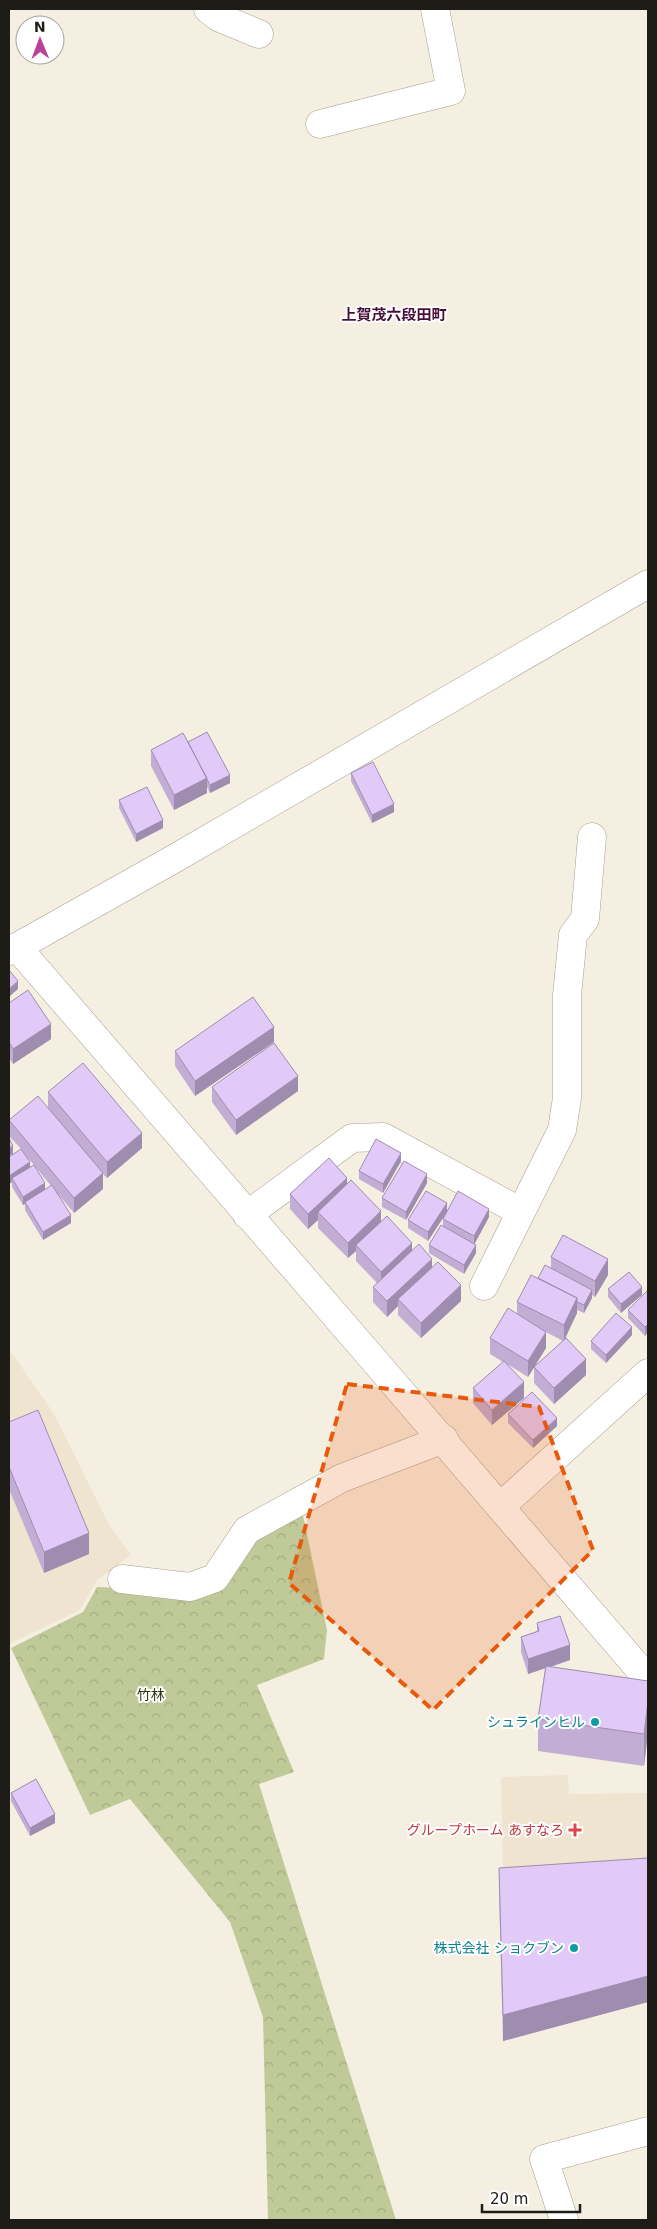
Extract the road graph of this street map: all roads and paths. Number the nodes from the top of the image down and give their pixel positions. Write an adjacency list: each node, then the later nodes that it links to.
1 (208, 9): 3 (street)
2 (441, 10): 4 (street)
3 (259, 34)
4 (320, 124)
5 (648, 584): 7 (street)
6 (592, 837): 8 (street)
7 (13, 949): 9 (street)
8 (521, 1212): 9 (street); 10 (street)
9 (247, 1215): 12 (street)
10 (484, 1286)
11 (648, 1373): 13 (street)
12 (444, 1439): 13 (street); 14 (street)
13 (501, 1506): 15 (street)
14 (122, 1579)
15 (648, 1679)
16 (648, 2131): 17 (street)
17 (564, 2220)

